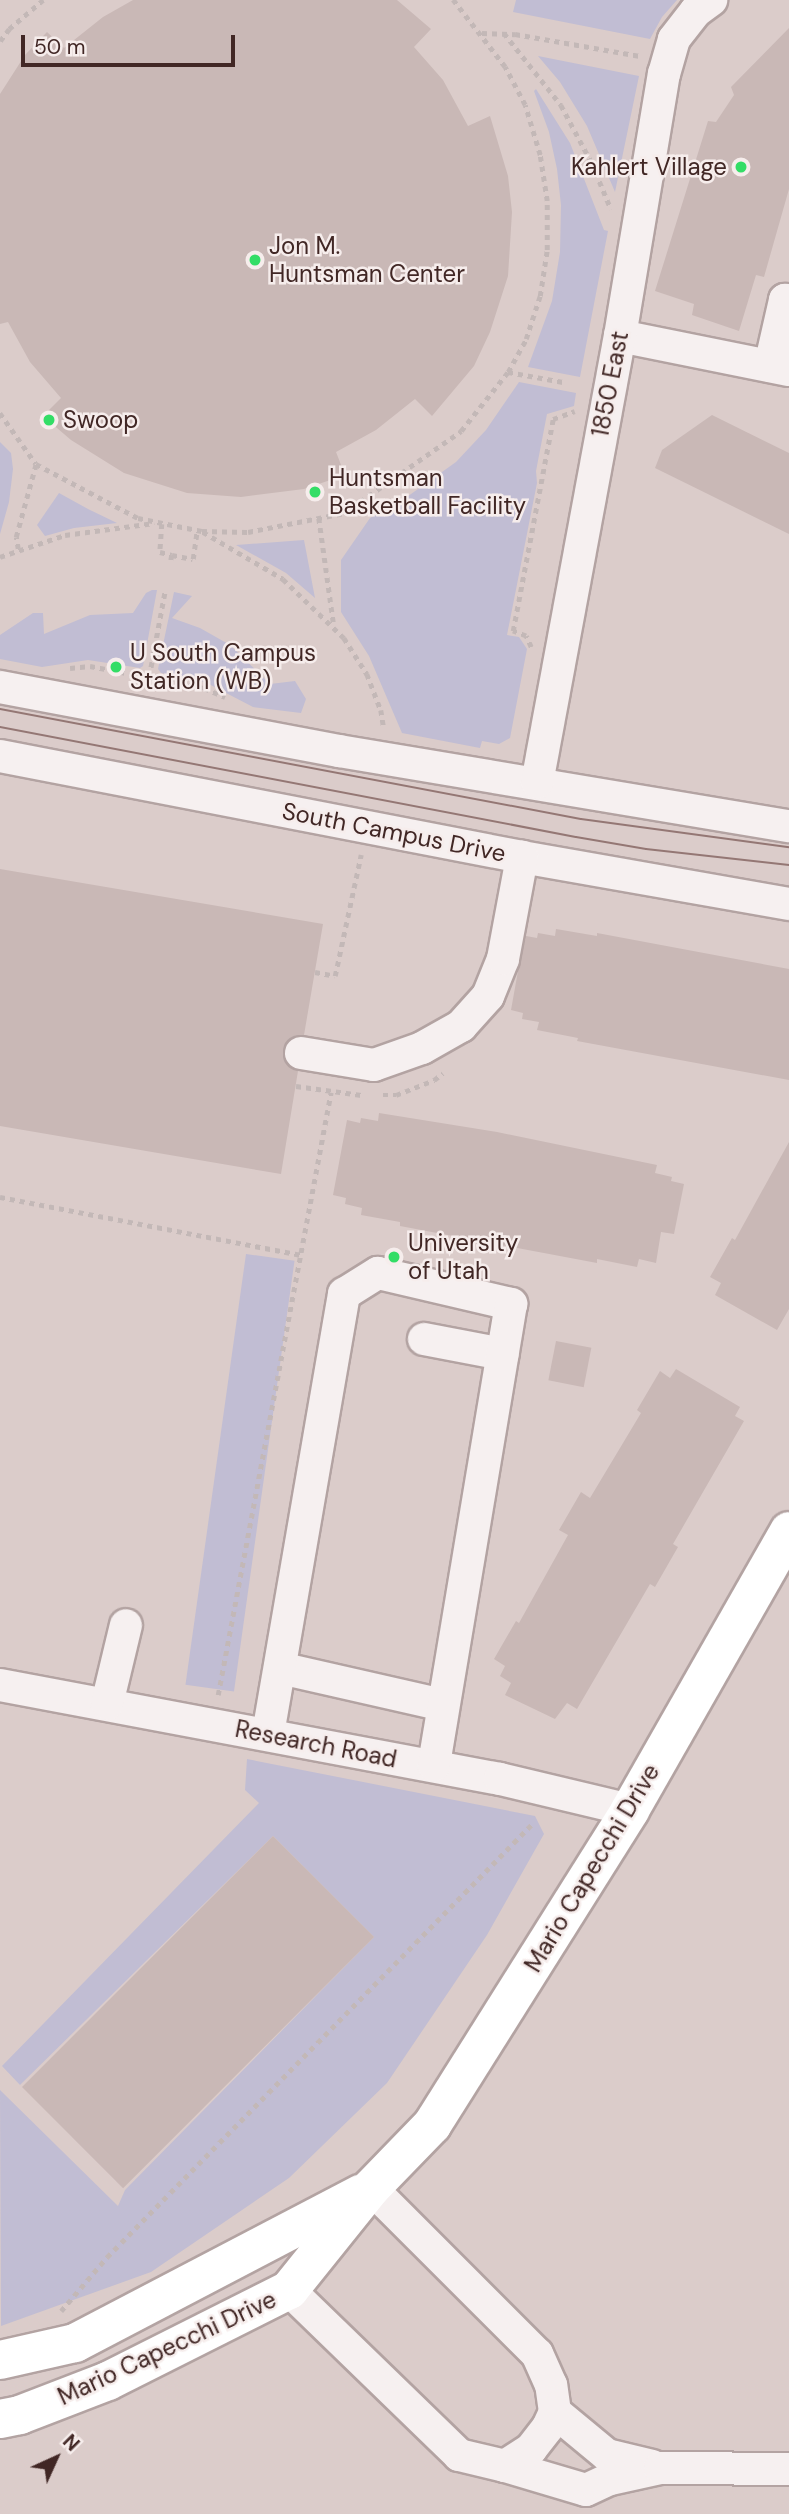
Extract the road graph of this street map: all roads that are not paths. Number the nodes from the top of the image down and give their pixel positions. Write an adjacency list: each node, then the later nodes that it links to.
1 (711, 0): 3 (street, 1850 East)
2 (789, 301): 4 (street)
3 (620, 336): 4 (street); 7 (street, 1850 East)
4 (779, 368)
5 (0, 687): 7 (street)
6 (0, 756): 9 (street, South Campus Drive)
7 (537, 783): 8 (street)
8 (789, 826)
9 (523, 857): 10 (street, South Campus Drive); 11 (street)
10 (789, 904)
11 (301, 1053)
12 (424, 1339): 13 (street)
13 (503, 1354): 16 (street); 19 (street)
14 (789, 1531): 22 (main road, Mario Capecchi Drive)
15 (126, 1625): 18 (street)
16 (280, 1668): 19 (street); 20 (street)
17 (0, 1685): 18 (street, Research Road)
18 (107, 1704): 20 (street, Research Road)
19 (443, 1705): 21 (street)
20 (268, 1734): 21 (street, Research Road)
21 (433, 1766): 22 (street, Research Road)
22 (630, 1810): 23 (main road, Mario Capecchi Drive)
23 (371, 2188): 24 (main road, Mario Capecchi Drive); 25 (main road, Mario Capecchi Drive); 26 (street)
24 (289, 2290): 27 (main road, Mario Capecchi Drive); 28 (street)
25 (0, 2360)
26 (555, 2412): 28 (street); 29 (street)
27 (0, 2419)
28 (505, 2466): 31 (street)
29 (660, 2468): 30 (street); 31 (street)
30 (789, 2469)
31 (585, 2502)

